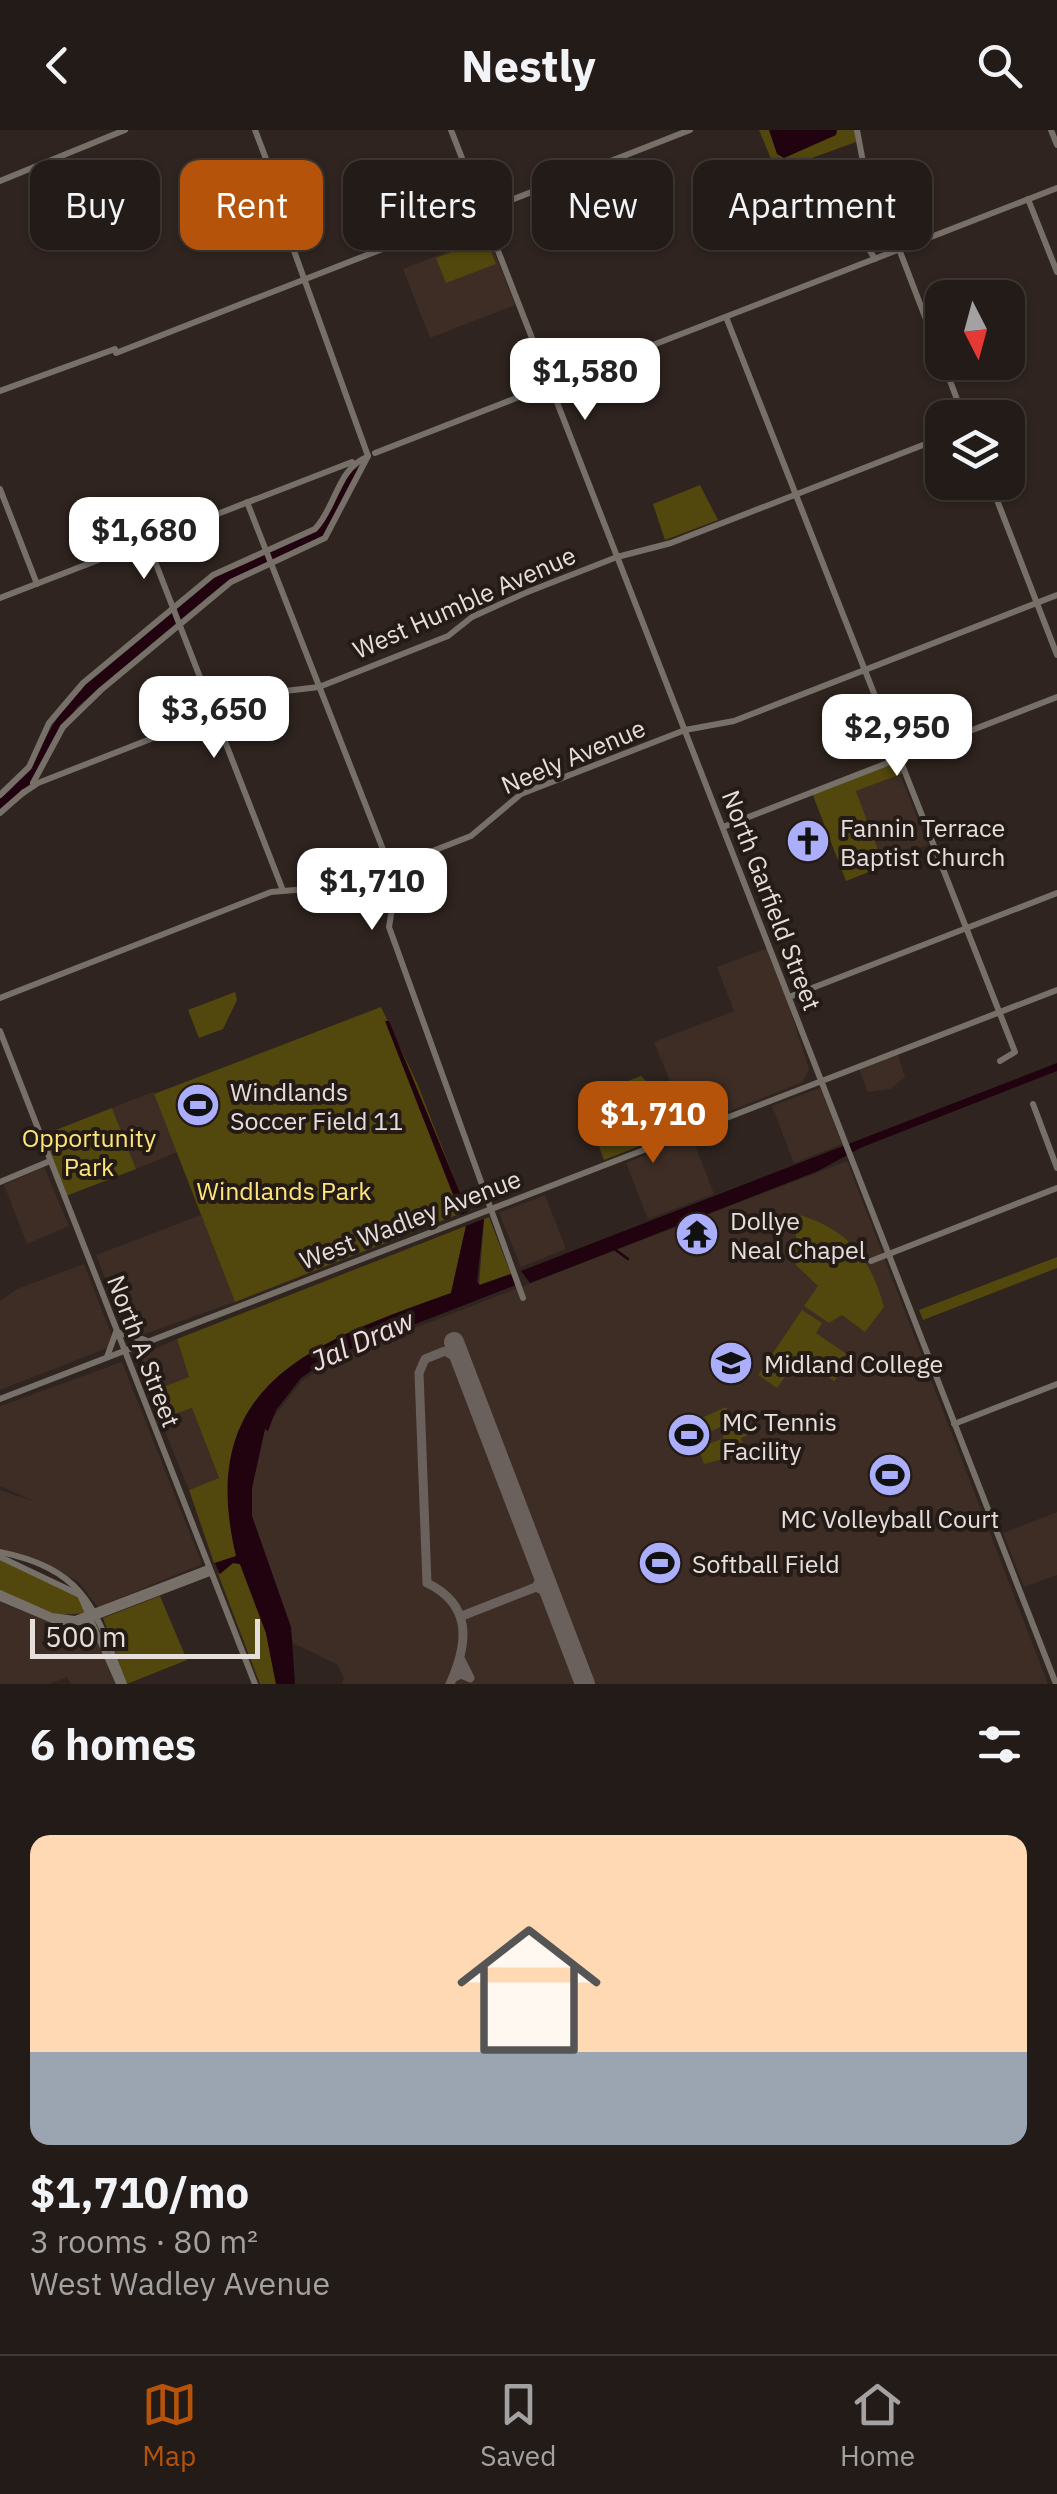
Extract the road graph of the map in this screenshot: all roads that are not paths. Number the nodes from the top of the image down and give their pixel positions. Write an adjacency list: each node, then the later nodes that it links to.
1 (126, 130): 10 (street)
2 (255, 130): 21 (street)
3 (451, 130): 8 (street, North Garfield Street)
4 (690, 130): 12 (street)
5 (857, 130): 9 (street)
6 (1051, 130): 7 (street)
7 (1057, 145)
8 (463, 160)
9 (863, 160)
10 (0, 181)
11 (1057, 188): 13 (street)
12 (512, 197)
13 (1028, 199): 14 (street); 20 (street)
14 (932, 237)
15 (373, 250): 21 (street)
16 (498, 250): 24 (street, North Garfield Street)
17 (869, 250): 19 (street)
18 (899, 250): 19 (street); 23 (street)
19 (875, 259): 22 (street)
20 (1057, 272)
21 (306, 279): 25 (street); 27 (street)
22 (726, 316): 24 (street); 29 (street)
23 (925, 316)
24 (550, 383): 27 (street); 34 (street, North Garfield Street)
25 (0, 390)
26 (923, 444): 29 (street, West Humble Avenue)
27 (372, 455): 31 (street); 33 (street); 33 (street)
28 (0, 489): 35 (street)
29 (796, 494): 34 (street, West Humble Avenue); 42 (street)
30 (997, 500): 38 (street)
31 (247, 502): 32 (street); 33 (street)
32 (147, 541): 35 (street); 39 (street)
33 (269, 557): 39 (street); 40 (street); 43 (street)
34 (618, 557): 43 (street, West Humble Avenue); 46 (street, North Garfield Street)
35 (37, 584): 37 (street)
36 (1057, 595): 38 (street, Neely Avenue)
37 (0, 598)
38 (1037, 603): 41 (street); 42 (street, Neely Avenue)
39 (174, 609): 40 (street); 49 (street)
40 (179, 623): 45 (street); 48 (street)
41 (1057, 656)
42 (864, 670): 46 (street, Neely Avenue); 47 (street)
43 (319, 686): 45 (street, West Humble Avenue); 52 (street)
44 (1057, 697): 47 (street)
45 (214, 714): 48 (street, West Humble Avenue); 53 (street)
46 (685, 730): 51 (street, North Garfield Street); 52 (street, Neely Avenue)
47 (899, 759): 51 (street); 55 (street)
48 (23, 793): 50 (street)
49 (0, 794)
50 (0, 813)
51 (723, 827): 57 (street, North Garfield Street)
52 (390, 868): 53 (street, Neely Avenue); 68 (street)
53 (282, 888): 58 (street, Neely Avenue)
54 (1057, 893): 55 (street)
55 (965, 928): 57 (street); 59 (street)
56 (1057, 990): 59 (street, West Wadley Avenue)
57 (789, 997): 62 (street, North Garfield Street)
58 (0, 998)
59 (998, 1013): 61 (street); 62 (street, West Wadley Avenue)
60 (0, 1031): 64 (street, North A Street)
61 (1000, 1061)
62 (822, 1081): 68 (street, West Wadley Avenue); 69 (street, North Garfield Street)
63 (1032, 1104): 65 (street)
64 (50, 1161): 66 (street); 72 (street, North A Street)
65 (1057, 1168)
66 (0, 1182)
67 (1057, 1188): 69 (street)
68 (492, 1209): 71 (street); 73 (street, West Wadley Avenue)
69 (889, 1253): 70 (street); 78 (street, North Garfield Street)
70 (870, 1261)
71 (524, 1298)
72 (116, 1332): 73 (street); 74 (street, North A Street); 75 (street)
73 (150, 1341): 74 (street, West Wadley Avenue)
74 (123, 1351): 75 (street, West Wadley Avenue); 80 (street, North A Street)
75 (106, 1358): 77 (street, West Wadley Avenue)
76 (1057, 1384): 78 (street)
77 (0, 1400)
78 (954, 1424): 85 (street, North Garfield Street)
79 (0, 1554): 82 (street)
80 (209, 1571): 82 (street); 84 (street, North A Street)
81 (0, 1596): 82 (street)
82 (95, 1615): 83 (street)
83 (121, 1684)
84 (255, 1684)
85 (1056, 1684)

